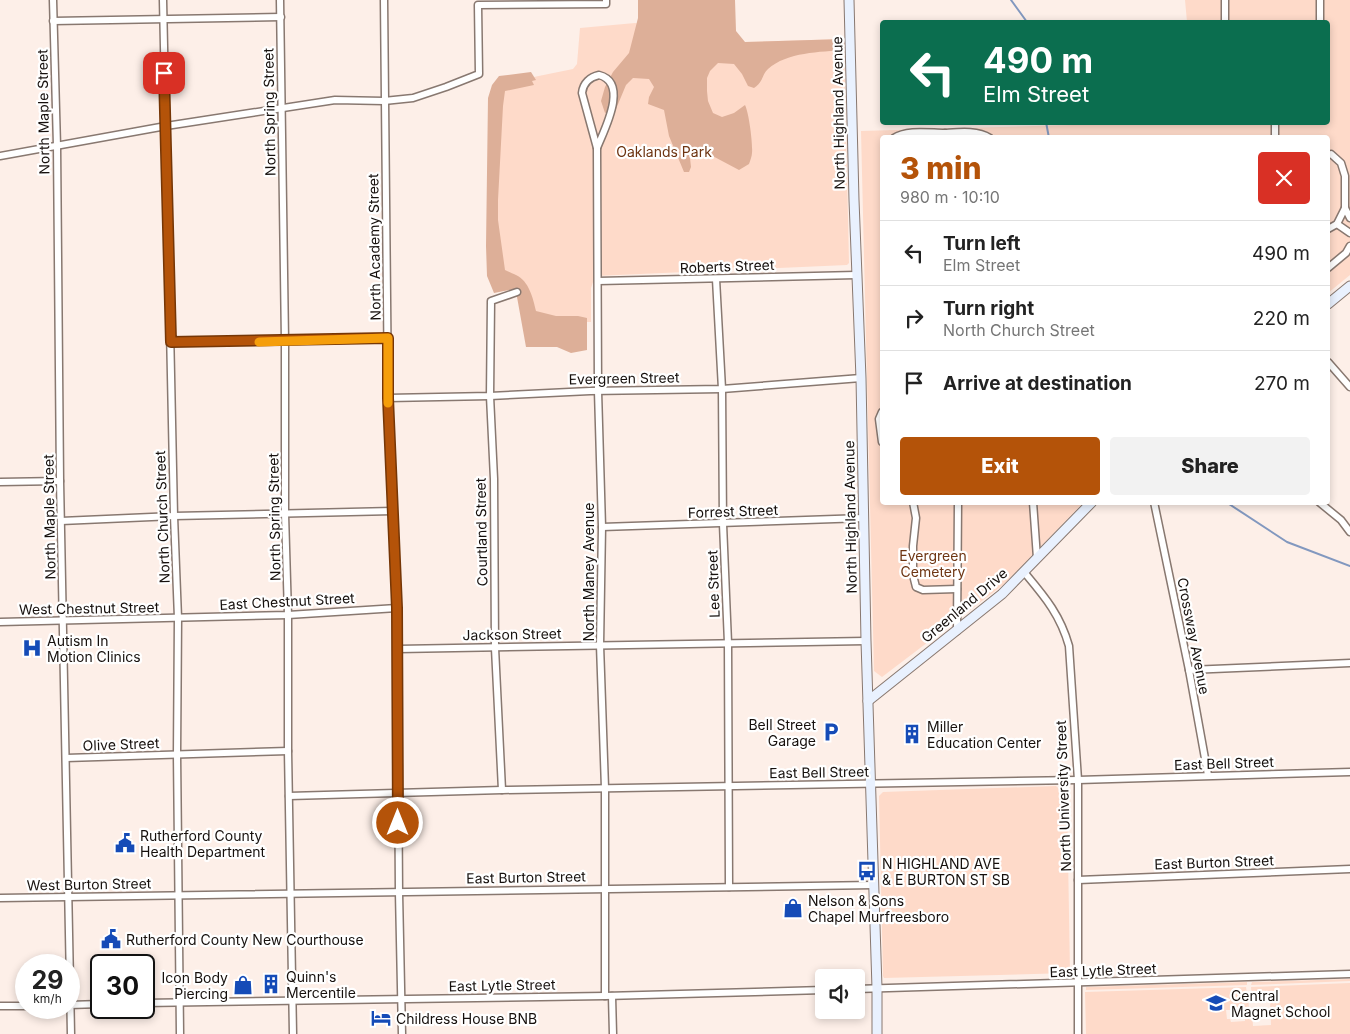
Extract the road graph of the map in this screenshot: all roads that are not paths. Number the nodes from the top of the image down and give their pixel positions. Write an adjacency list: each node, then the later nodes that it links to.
1 (53, 0): 14 (street, North Maple Street)
2 (163, 0): 11 (street, North Church Street)
3 (280, 0): 10 (street, North Spring Street)
4 (384, 0): 15 (street, North Academy Street)
5 (606, 0): 9 (street)
6 (849, 0): 32 (street, North Highland Avenue)
7 (1225, 0): 12 (street)
8 (1320, 0): 13 (street)
9 (477, 3): 15 (street)
10 (281, 16): 11 (street); 16 (street, North Spring Street)
11 (163, 19): 14 (street); 17 (street, North Church Street)
12 (1225, 20)
13 (1320, 20)
14 (53, 21): 21 (street, North Maple Street)
15 (384, 101): 16 (street); 38 (street, North Academy Street)
16 (281, 109): 17 (street); 39 (street, North Spring Street)
17 (166, 126): 21 (street); 40 (street, North Church Street)
18 (898, 135): 19 (street)
19 (945, 135): 20 (street)
20 (982, 135)
21 (57, 146): 24 (street); 49 (street, North Maple Street)
22 (597, 148): 22 (street); 34 (street, North Maney Avenue)
23 (1330, 154): 25 (street)
24 (0, 156)
25 (1345, 208): 26 (street); 27 (street)
26 (1350, 218)
27 (1337, 224): 28 (street); 29 (street)
28 (1330, 228)
29 (1350, 232)
30 (1350, 246): 31 (street)
31 (1330, 266)
32 (856, 274): 33 (street, Roberts Street); 42 (street, North Highland Avenue)
33 (716, 279): 34 (street, Roberts Street); 44 (street, Lee Street)
34 (598, 281): 45 (street, North Maney Avenue)
35 (1350, 286): 37 (street)
36 (517, 292): 46 (street, Courtland Street)
37 (1330, 302)
38 (388, 338): 39 (street); 47 (street, North Academy Street)
39 (285, 341): 40 (street); 57 (street, North Spring Street)
40 (171, 342): 58 (street, North Church Street)
41 (1330, 364): 43 (street)
42 (861, 378): 44 (street, Evergreen Street); 59 (street, North Highland Avenue)
43 (1350, 387)
44 (722, 389): 45 (street, Evergreen Street); 61 (street, Lee Street)
45 (598, 391): 46 (street, Evergreen Street); 62 (street, North Maney Avenue)
46 (490, 396): 47 (street, Evergreen Street); 76 (street, Courtland Street)
47 (388, 398): 56 (street, North Academy Street)
48 (0, 482): 49 (street)
49 (60, 482): 60 (street, North Maple Street)
50 (914, 505): 66 (street)
51 (958, 505): 66 (street)
52 (1033, 505): 64 (street)
53 (1089, 505): 64 (street, Greenland Drive)
54 (1155, 505): 79 (street, Crossway Avenue)
55 (1323, 505): 63 (street)
56 (393, 511): 57 (street); 67 (street, North Academy Street)
57 (285, 514): 58 (street); 68 (street, North Spring Street)
58 (174, 516): 60 (street); 69 (street, North Church Street)
59 (864, 518): 61 (street, Forrest Street); 73 (street, North Highland Avenue)
60 (61, 521): 71 (street, North Maple Street)
61 (723, 524): 62 (street, Forrest Street); 74 (street, Lee Street)
62 (602, 527): 75 (street, North Maney Avenue)
63 (1350, 532)
64 (1037, 558): 65 (street, Greenland Drive)
65 (1024, 572): 72 (street, Greenland Drive); 86 (street, North University Street)
66 (957, 589): 72 (street)
67 (397, 608): 68 (street, East Chestnut Street); 77 (street, North Academy Street)
68 (288, 615): 69 (street, East Chestnut Street); 81 (street, North Spring Street)
69 (178, 618): 71 (street, West Chestnut Street); 82 (street, North Church Street)
70 (0, 622): 71 (street, West Chestnut Street)
71 (63, 622): 83 (street, North Maple Street)
72 (957, 631): 80 (street, Greenland Drive)
73 (866, 641): 74 (street, Jackson Street); 80 (street, North Highland Avenue)
74 (728, 643): 75 (street, Jackson Street); 88 (street, Lee Street)
75 (600, 645): 76 (street, Jackson Street); 89 (street, North Maney Avenue)
76 (495, 648): 77 (street, Jackson Street); 90 (street, Courtland Street)
77 (398, 649): 91 (street, North Academy Street)
78 (1350, 663): 79 (street)
79 (1189, 670): 85 (street, Crossway Avenue)
80 (868, 701): 87 (street, North Highland Avenue)
81 (288, 751): 82 (street, Olive Street); 92 (street, North Spring Street)
82 (177, 754): 83 (street, Olive Street); 100 (street, North Church Street)
83 (66, 758): 101 (street, North Maple Street)
84 (1350, 772): 85 (street, East Bell Street)
85 (1208, 775): 86 (street, East Bell Street)
86 (1078, 780): 87 (street, East Bell Street); 94 (street, North University Street)
87 (871, 784): 88 (street, East Bell Street); 95 (street, North Highland Avenue)
88 (728, 786): 89 (street, East Bell Street); 97 (street, Lee Street)
89 (605, 788): 90 (street, East Bell Street); 96 (street, North Maney Avenue)
90 (502, 790): 91 (street, East Bell Street)
91 (398, 793): 92 (street, East Bell Street); 98 (street, North Academy Street)
92 (289, 796): 99 (street, North Spring Street)
93 (1350, 869): 94 (street, East Burton Street)
94 (1078, 880): 105 (street, North University Street)
95 (874, 885): 97 (street, East Burton Street); 106 (street, North Highland Avenue)
96 (604, 888): 97 (street, East Burton Street); 98 (street, East Burton Street); 109 (street, North Maney Avenue)
97 (729, 888)
98 (399, 893): 99 (street, East Burton Street); 111 (street, North Academy Street)
99 (291, 895): 100 (street, East Burton Street); 113 (street, North Spring Street)
100 (179, 896): 101 (street, West Burton Street); 112 (street, North Church Street)
101 (68, 897): 102 (street, West Burton Street); 103 (street, North Maple Street)
102 (0, 898)
103 (69, 954)
104 (1350, 974): 105 (street, East Lytle Street)
105 (1078, 983): 106 (street, East Lytle Street); 124 (street, North University Street)
106 (877, 988): 107 (street, East Lytle Street); 123 (street, North Highland Avenue)
107 (865, 989)
108 (815, 990): 110 (street, East Lytle Street)
109 (605, 996): 110 (street, East Lytle Street); 111 (street, East Lytle Street)
110 (612, 996): 122 (street)
111 (401, 999): 113 (street, East Lytle Street); 121 (street, North Academy Street)
112 (180, 1002): 113 (street, East Lytle Street); 114 (street, East Lytle Street); 119 (street, North Church Street)
113 (293, 1002): 120 (street, North Spring Street)
114 (155, 1003)
115 (0, 1006): 116 (street)
116 (15, 1006)
117 (70, 1019): 118 (street, North Maple Street)
118 (71, 1034)
119 (180, 1034)
120 (293, 1034)
121 (402, 1034)
122 (613, 1034)
123 (877, 1034)
124 (1078, 1034)

